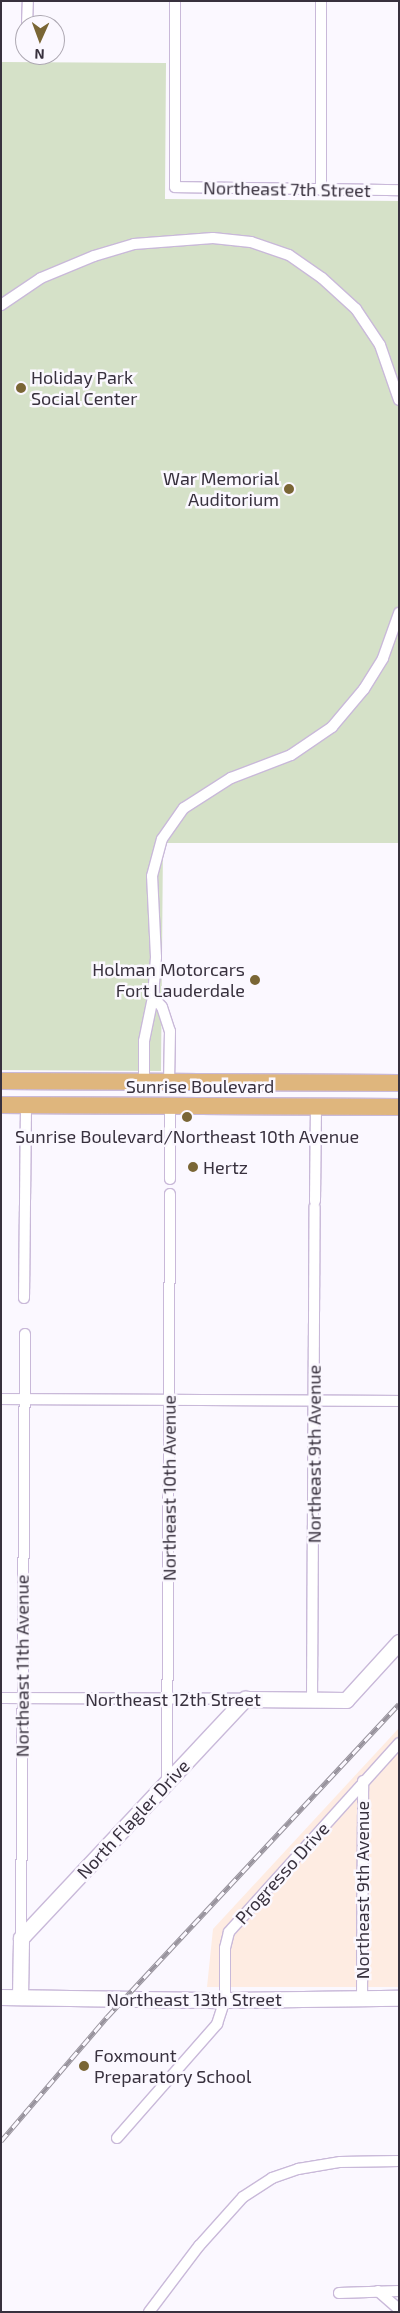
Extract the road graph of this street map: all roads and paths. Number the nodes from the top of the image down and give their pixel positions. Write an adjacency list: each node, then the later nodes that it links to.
1 (28, 1): 4 (street)
2 (175, 1): 5 (street, Northeast 7th Street)
3 (320, 1): 5 (street)
4 (28, 15)
5 (321, 190): 6 (street, Northeast 7th Street)
6 (399, 190)
7 (1, 305): 8 (street)
8 (399, 400)
9 (399, 614): 10 (street)
10 (153, 997): 12 (street); 13 (street)
11 (1, 1081): 12 (main road, Sunrise Boulevard)
12 (144, 1082): 13 (main road, Sunrise Boulevard)
13 (169, 1082): 14 (main road, Sunrise Boulevard); 18 (main road)
14 (315, 1082): 15 (main road, Sunrise Boulevard); 20 (main road)
15 (399, 1083)
16 (1, 1105): 17 (main road, Sunrise Boulevard)
17 (26, 1105): 18 (main road, Sunrise Boulevard); 25 (street)
18 (133, 1106): 19 (main road, Sunrise Boulevard)
19 (170, 1106): 20 (main road, Sunrise Boulevard); 23 (street)
20 (282, 1106): 21 (main road, Sunrise Boulevard)
21 (316, 1106): 22 (main road, Sunrise Boulevard); 30 (street, Northeast 9th Avenue)
22 (399, 1107)
23 (170, 1179)
24 (170, 1194): 29 (street, Northeast 10th Avenue)
25 (24, 1298)
26 (25, 1334): 28 (street, Northeast 11th Avenue)
27 (1, 1399): 28 (street)
28 (25, 1399): 29 (street); 34 (street, Northeast 11th Avenue)
29 (169, 1399): 30 (street); 35 (street, Northeast 10th Avenue)
30 (314, 1401): 31 (street); 37 (street, Northeast 9th Avenue)
31 (399, 1401)
32 (399, 1642): 37 (street, Northeast 12th Street)
33 (1, 1698): 34 (street, Northeast 12th Street)
34 (21, 1698): 35 (street, Northeast 12th Street); 41 (street, Northeast 11th Avenue)
35 (168, 1699): 36 (street, Northeast 12th Street); 40 (street, Northeast 10th Avenue)
36 (245, 1699): 37 (street, Northeast 12th Street); 40 (street, North Flagler Drive)
37 (312, 1700)
38 (399, 1743): 39 (street, Progresso Drive)
39 (363, 1781): 44 (street, Progresso Drive); 45 (street, Northeast 9th Avenue)
40 (167, 1782): 41 (street, North Flagler Drive)
41 (22, 1938): 43 (street, Northeast 11th Avenue)
42 (1, 1997): 43 (street, Northeast 13th Street)
43 (20, 1997): 44 (street, Northeast 13th Street)
44 (225, 2000): 45 (street, Northeast 13th Street); 47 (street, Progresso Drive)
45 (362, 2000): 46 (street, Northeast 13th Street)
46 (395, 2000)
47 (117, 2138)
48 (399, 2161): 53 (street)
49 (378, 2291): 50 (street); 51 (street); 52 (street)
50 (399, 2291)
51 (339, 2293)
52 (399, 2309)
53 (149, 2312)

